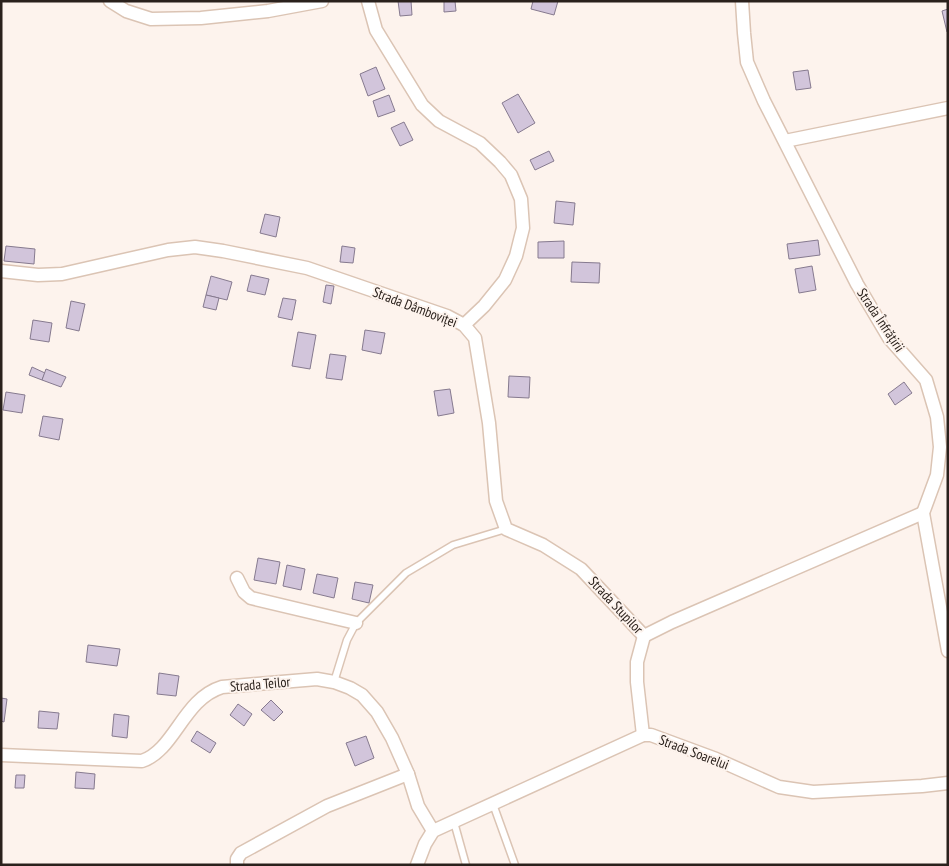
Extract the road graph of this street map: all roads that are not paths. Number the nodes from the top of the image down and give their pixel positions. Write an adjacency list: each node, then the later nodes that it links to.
1 (110, 1): 2 (street)
2 (322, 1)
3 (368, 1): 8 (street, Strada Dâmboviței)
4 (742, 1): 6 (street, Strada Înfrățirii)
5 (948, 108): 6 (street)
6 (785, 142): 9 (street, Strada Înfrățirii)
7 (1, 272): 8 (street, Strada Dâmboviței)
8 (464, 325): 10 (street)
9 (923, 514): 13 (street, Strada Stupilor); 14 (street, Strada Înfrățirii)
10 (506, 529): 12 (lane); 13 (street, Strada Stupilor)
11 (237, 578): 12 (street)
12 (356, 623): 15 (lane)
13 (644, 636): 16 (street)
14 (948, 651)
15 (334, 682): 17 (street, Strada Teilor); 18 (street, Strada Teilor)
16 (643, 735): 19 (street, Strada Soarelui); 20 (street, Strada Soarelui)
17 (1, 755)
18 (408, 774): 22 (street, Strada Teilor); 23 (street)
19 (948, 783)
20 (493, 804): 21 (street, Strada Soarelui); 26 (lane)
21 (454, 822): 22 (street, Strada Soarelui); 25 (lane)
22 (433, 831): 24 (street)
23 (237, 865)
24 (417, 865)
25 (466, 865)
26 (515, 865)

